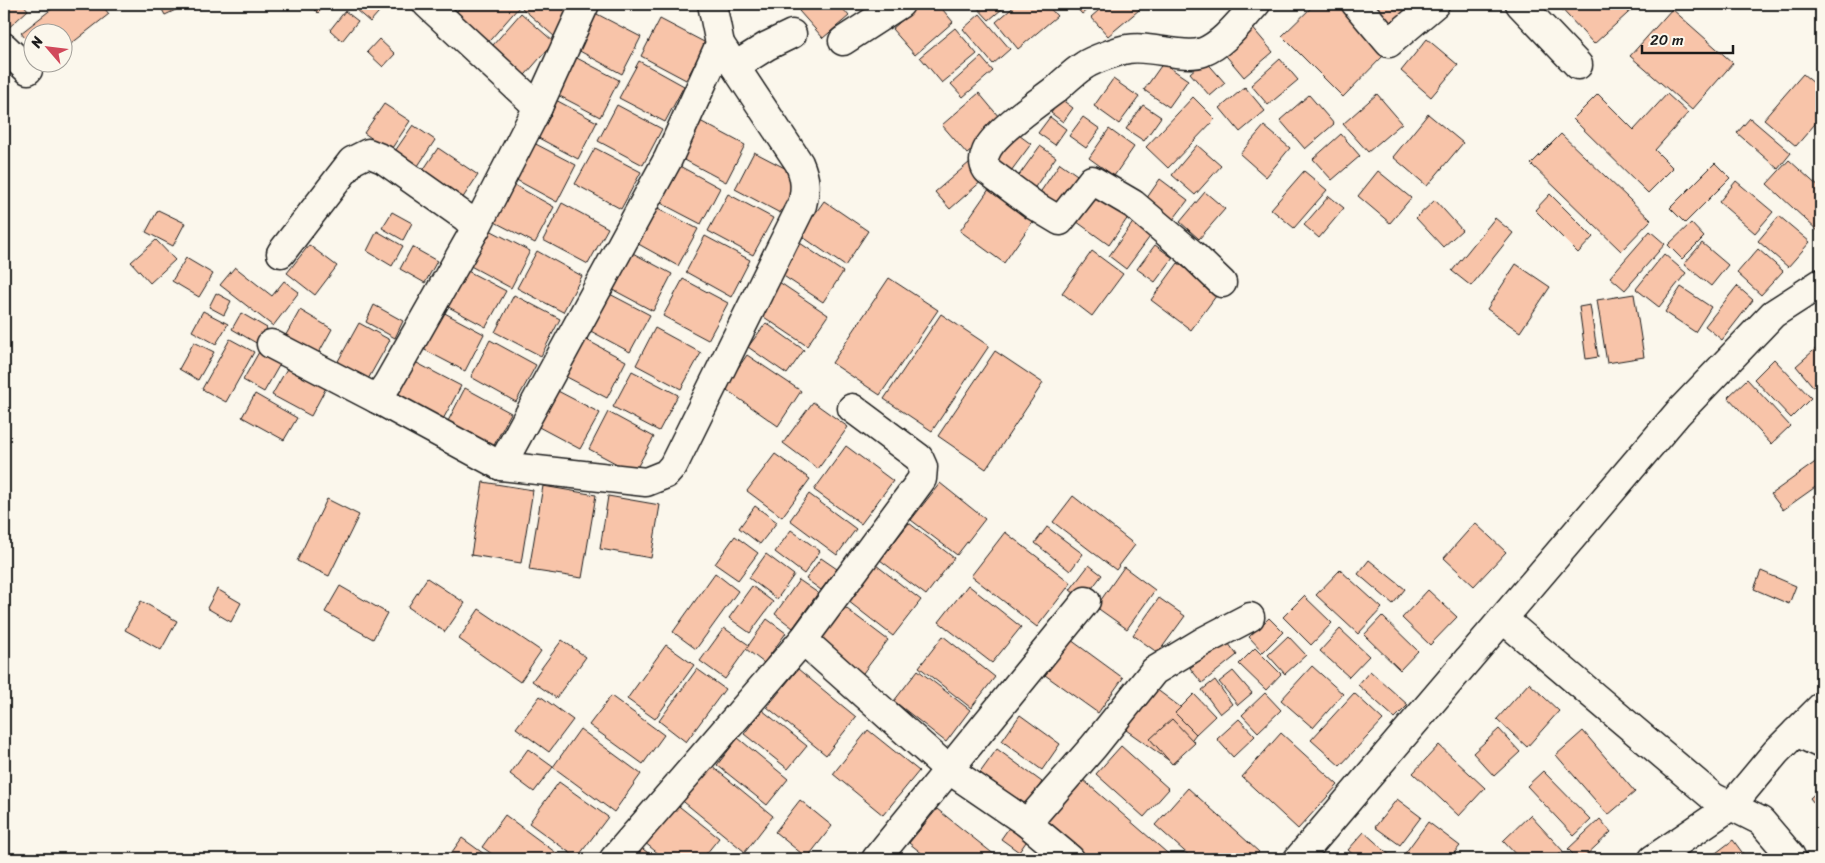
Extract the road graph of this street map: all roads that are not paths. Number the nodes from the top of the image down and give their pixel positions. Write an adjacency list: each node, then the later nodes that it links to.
1 (428, 4): 15 (street)
2 (585, 4): 15 (street)
3 (712, 4): 12 (street)
4 (900, 4): 10 (street)
5 (1256, 4): 18 (street)
6 (1356, 4): 7 (street)
7 (1435, 4)
8 (1520, 4): 14 (street)
9 (792, 34): 12 (street)
10 (843, 41)
11 (4, 47): 13 (street)
12 (728, 55): 23 (street); 23 (street)
13 (22, 64)
14 (1578, 65)
15 (538, 107): 16 (street)
16 (476, 228): 17 (street); 21 (street)
17 (280, 254)
18 (1222, 283)
19 (1821, 283): 26 (street)
20 (271, 344): 21 (street)
21 (377, 399): 23 (street)
22 (852, 408): 27 (street)
23 (501, 466)
24 (1086, 601): 31 (street)
25 (1250, 618): 33 (street)
26 (1503, 619): 32 (street); 37 (street)
27 (803, 640): 31 (street); 34 (street)
28 (1821, 707): 29 (street)
29 (1796, 732): 30 (street); 32 (street)
30 (1821, 744)
31 (948, 769): 33 (street); 35 (street)
32 (1731, 806): 38 (street); 39 (street)
33 (1027, 823): 36 (street)
34 (614, 859)
35 (876, 859)
36 (1070, 859)
37 (1298, 859)
38 (1653, 859)
39 (1792, 859)

